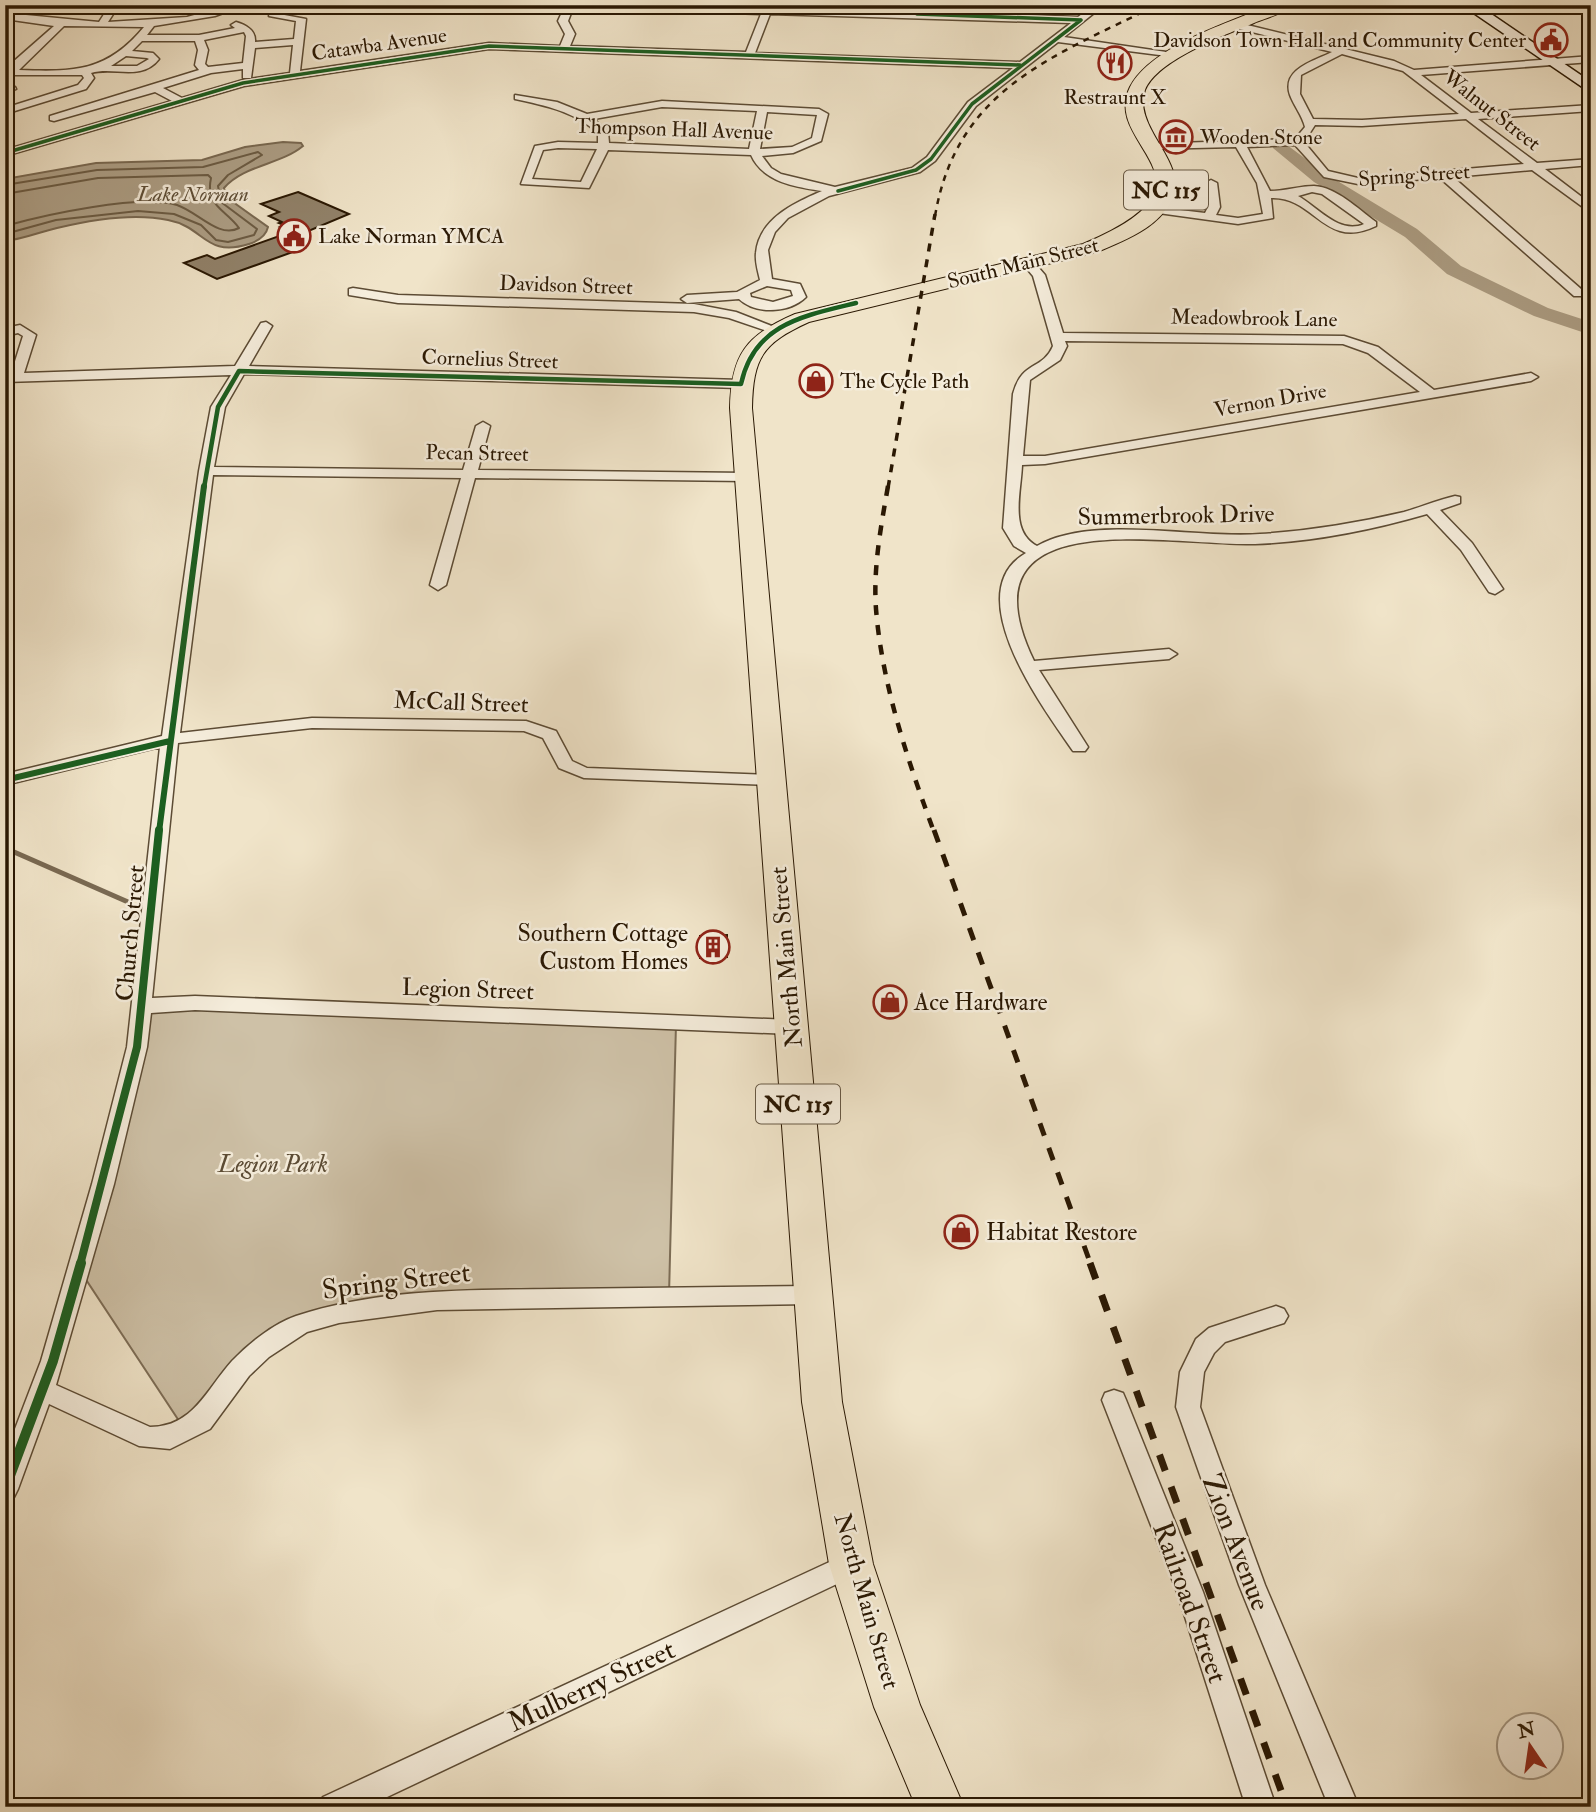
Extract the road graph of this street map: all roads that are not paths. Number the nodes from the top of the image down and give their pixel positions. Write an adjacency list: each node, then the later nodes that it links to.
1 (19, 5): 10 (street)
2 (115, 5): 17 (street)
3 (241, 5): 13 (street)
4 (556, 5): 5 (street)
5 (570, 5): 11 (street); 26 (street)
6 (1100, 5): 15 (street)
7 (1285, 5): 19 (main road, NC 115)
8 (1469, 5): 32 (street)
9 (275, 9): 24 (street)
10 (5, 10)
11 (767, 10): 12 (street); 29 (street)
12 (918, 10): 15 (street)
13 (212, 15): 18 (street); 20 (street)
14 (5, 16): 16 (street)
15 (1082, 20): 23 (street)
16 (62, 23): 17 (street); 37 (street)
17 (103, 23): 18 (street)
18 (151, 23): 21 (street)
19 (1239, 26): 27 (street, Walnut Street); 30 (main road, NC 115)
20 (245, 29): 22 (street); 25 (street)
21 (140, 38): 22 (street); 28 (street)
22 (199, 38): 36 (street)
23 (1056, 38): 30 (street); 33 (street)
24 (299, 42): 25 (street); 40 (street)
25 (250, 45): 34 (street)
26 (564, 48): 29 (street, Catawba Avenue); 40 (street, Catawba Avenue)
27 (1341, 51): 39 (street, Walnut Street); 52 (street)
28 (126, 53): 35 (street); 35 (street)
29 (750, 54): 33 (street, Catawba Avenue)
30 (1175, 54): 56 (main road, NC 115)
31 (1591, 59): 32 (street)
32 (1552, 62): 39 (street); 43 (street)
33 (1020, 65): 63 (street)
34 (247, 66): 36 (street); 41 (street)
35 (104, 68): 38 (street)
36 (206, 71): 42 (street)
37 (8, 72): 38 (street)
38 (85, 72): 48 (street)
39 (1412, 73): 51 (street, Walnut Street)
40 (295, 74): 41 (street, Catawba Avenue)
41 (254, 81): 45 (street, Catawba Avenue)
42 (154, 89): 45 (street); 50 (street)
43 (1591, 89)
44 (519, 97): 49 (street)
45 (179, 100): 58 (street, Catawba Avenue)
46 (763, 108): 49 (street); 57 (street); 57 (street, Thompson Hall Avenue)
47 (1591, 108): 51 (street)
48 (5, 111)
49 (588, 117): 55 (street)
50 (54, 118)
51 (1470, 118): 52 (street); 60 (street, Walnut Street)
52 (1309, 122): 53 (street)
53 (1298, 142): 54 (street); 61 (street, Spring Street)
54 (1239, 143): 56 (street); 64 (street)
55 (604, 146): 55 (street, Thompson Hall Avenue); 57 (street, Thompson Hall Avenue)
56 (1152, 146): 66 (main road, NC 115)
57 (755, 152): 63 (street)
58 (5, 153)
59 (1591, 162): 60 (street, Spring Street)
60 (1532, 166): 61 (street, Spring Street); 67 (street, Walnut Street)
61 (1444, 174): 72 (street)
62 (1211, 183): 68 (street)
63 (838, 191): 70 (street)
64 (1266, 194): 65 (street); 68 (street)
65 (1288, 195): 65 (street)
66 (1155, 210): 68 (street); 69 (main road, South Main Street / NC 115)
67 (1591, 211)
68 (1209, 218)
69 (1030, 264): 74 (main road, South Main Street / NC 115); 80 (street)
70 (766, 282): 73 (street); 76 (street)
71 (353, 292): 75 (street, Davidson Street)
72 (1591, 292)
73 (743, 295): 75 (street); 76 (street)
74 (872, 300): 78 (main road, North Main Street / NC 115)
75 (592, 305): 78 (street, Davidson Street)
76 (774, 306): 78 (street)
77 (266, 327): 81 (street, Church Street)
78 (780, 327): 84 (main road, North Main Street / NC 115)
79 (5, 332): 83 (street)
80 (1059, 337): 85 (street, Meadowbrook Lane); 87 (street)
81 (239, 371): 83 (street, Cornelius Street); 84 (street, Cornelius Street); 88 (street, Church Street)
82 (1531, 377): 85 (street, Vernon Drive)
83 (11, 378)
84 (741, 384): 90 (main road, North Main Street / NC 115)
85 (1432, 394): 87 (street, Vernon Drive)
86 (483, 426): 89 (street)
87 (1016, 461): 93 (street)
88 (206, 471): 89 (street, Pecan Street); 98 (street, Church Street)
89 (468, 474): 90 (street, Pecan Street); 94 (street)
90 (747, 477): 100 (main road, North Main Street / NC 115)
91 (1455, 499): 92 (street, Summerbrook Drive)
92 (1431, 510): 93 (street, Summerbrook Drive); 95 (street)
93 (1036, 552): 97 (street, Summerbrook Drive)
94 (438, 585)
95 (1494, 590)
96 (1168, 654): 97 (street)
97 (1029, 666): 99 (street, Summerbrook Drive)
98 (170, 741): 100 (street, McCall Street); 101 (street, McCall Street); 102 (street, Church Street)
99 (1079, 747)
100 (771, 779): 103 (main road, North Main Street / NC 115)
101 (5, 780)
102 (143, 1006): 103 (street, Legion Street); 106 (street, Church Street)
103 (791, 1027): 104 (main road, North Main Street / NC 115)
104 (812, 1295): 106 (street, Spring Street); 109 (main road, North Main Street / NC 115)
105 (1276, 1316): 113 (street, Zion Avenue)
106 (43, 1390): 108 (street, Church Street)
107 (1114, 1400): 112 (street, Railroad Street)
108 (5, 1489)
109 (851, 1564): 110 (street, Mulberry Street); 111 (main road, North Main Street / NC 115)
110 (333, 1807)
111 (940, 1807)
112 (1261, 1807)
113 (1345, 1807)

